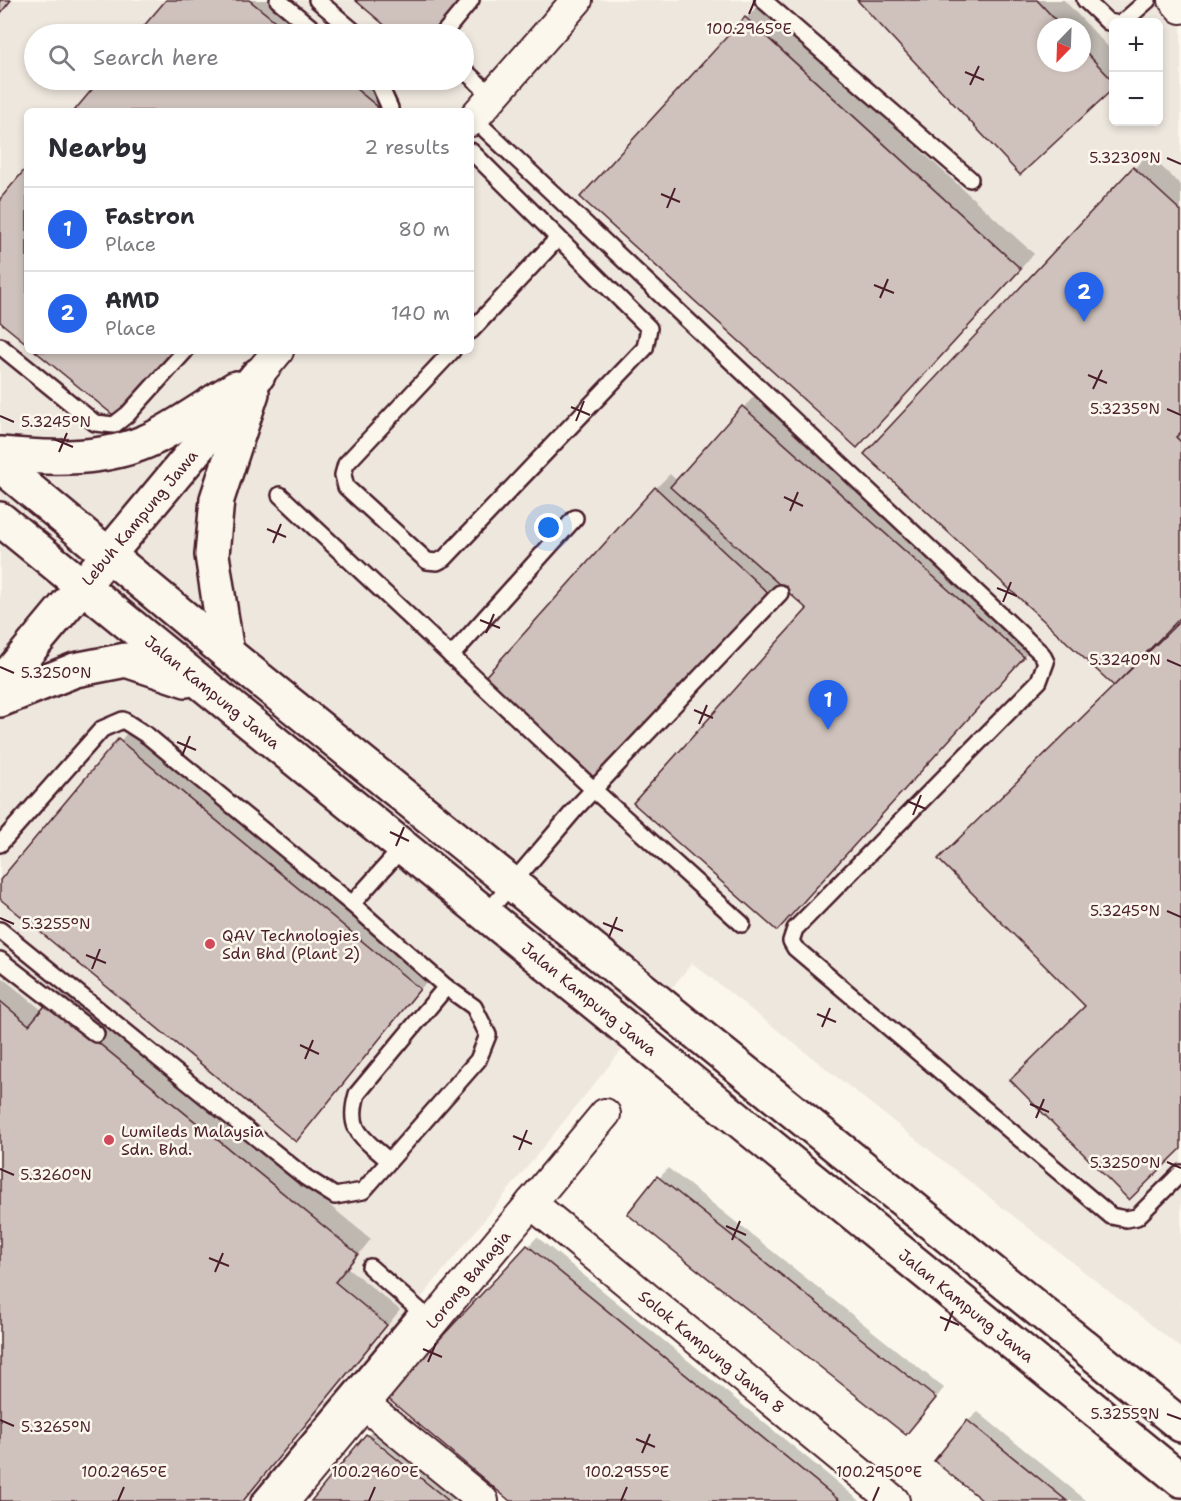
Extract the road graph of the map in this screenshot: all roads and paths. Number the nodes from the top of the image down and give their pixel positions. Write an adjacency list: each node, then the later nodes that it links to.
1 (278, 0): 12 (lane)
2 (317, 0): 13 (lane)
3 (471, 0): 14 (lane)
4 (577, 0): 18 (street)
5 (763, 0): 20 (lane)
6 (1085, 0): 11 (lane)
7 (1148, 0): 10 (lane)
8 (1174, 0): 9 (street)
9 (1181, 8)
10 (1128, 18)
11 (1109, 22)
12 (307, 24)
13 (345, 24)
14 (451, 24)
15 (382, 90): 17 (lane)
16 (471, 90): 18 (lane)
17 (390, 108)
18 (479, 112): 54 (lane)
19 (474, 154): 21 (lane)
20 (970, 179)
21 (558, 238): 22 (lane); 25 (lane)
22 (474, 327)
23 (0, 346): 24 (lane)
24 (181, 354)
25 (449, 354)
26 (268, 363): 27 (street); 32 (street, Lebuh Kampung Jawa); 35 (street)
27 (0, 454)
28 (0, 465): 32 (street)
29 (280, 495): 36 (lane)
30 (575, 518): 36 (lane)
31 (0, 519): 33 (street, Jalan Kampung Jawa)
32 (108, 555): 33 (street, Lebuh Kampung Jawa); 35 (street)
33 (82, 586): 37 (street, Lebuh Kampung Jawa); 38 (street, Jalan Kampung Jawa)
34 (780, 593): 40 (lane)
35 (227, 653): 41 (street)
36 (451, 656): 40 (lane)
37 (0, 685)
38 (208, 688): 39 (street); 43 (street, Jalan Kampung Jawa)
39 (0, 700)
40 (594, 790): 44 (lane); 47 (lane)
41 (422, 811): 43 (lane); 44 (street)
42 (0, 844): 45 (lane)
43 (400, 844): 45 (lane); 46 (street, Jalan Kampung Jawa)
44 (512, 883): 46 (lane); 58 (street)
45 (352, 904): 50 (lane)
46 (486, 914): 59 (street, Jalan Kampung Jawa)
47 (742, 924)
48 (0, 930): 53 (lane)
49 (0, 960): 51 (lane)
50 (446, 987): 53 (lane); 53 (lane)
51 (96, 1034)
52 (605, 1114): 55 (street, Lorong Bahagia)
53 (389, 1161)
54 (1181, 1173)
55 (531, 1203): 57 (street, Lorong Bahagia); 63 (street, Solok Kampung Jawa 8)
56 (370, 1267): 60 (lane)
57 (364, 1404): 61 (street, Lorong Bahagia); 62 (street)
58 (1181, 1425)
59 (1181, 1480)
60 (260, 1501)
61 (284, 1501)
62 (483, 1501)
63 (894, 1501)

